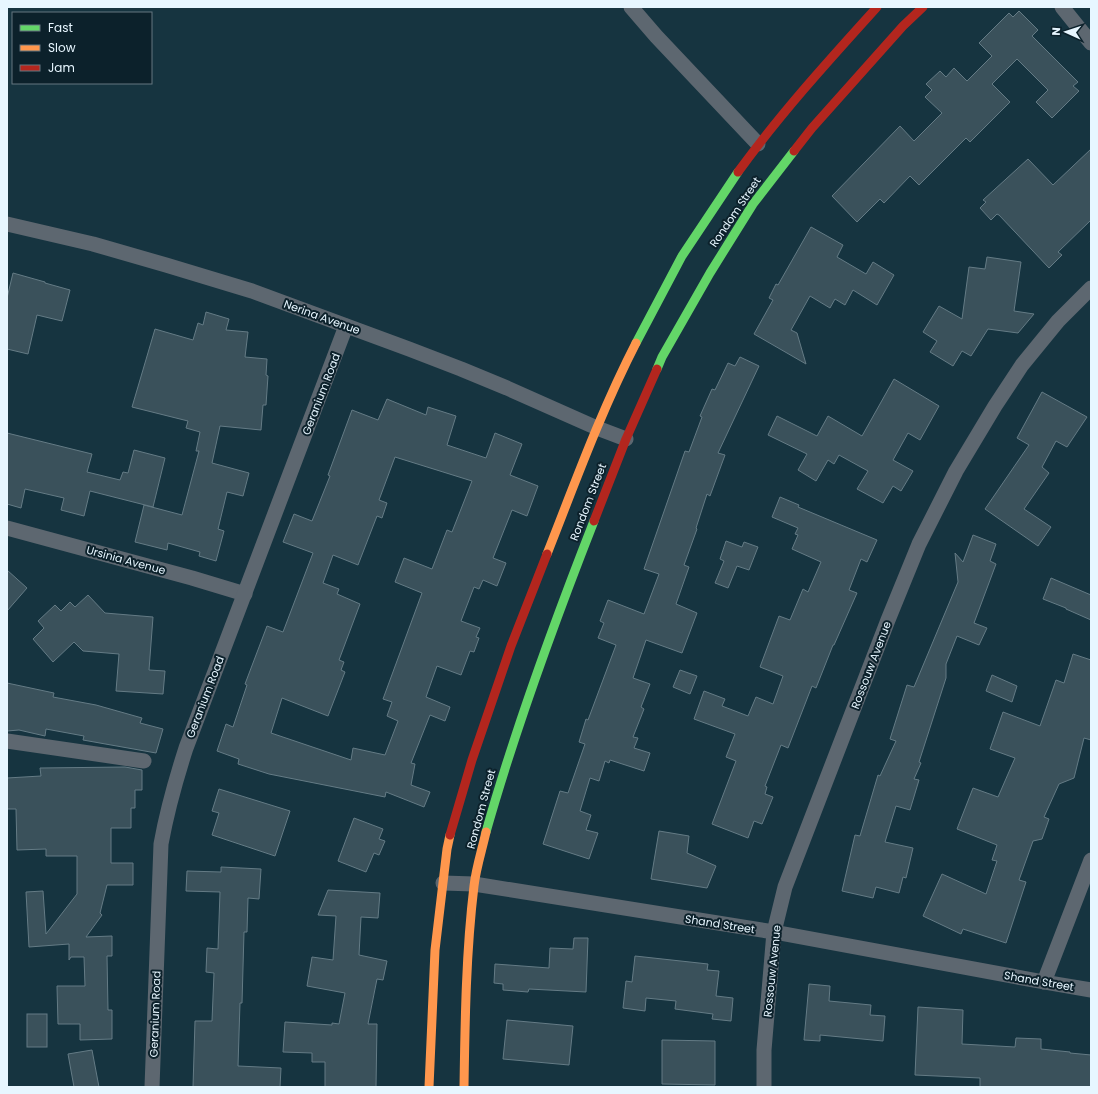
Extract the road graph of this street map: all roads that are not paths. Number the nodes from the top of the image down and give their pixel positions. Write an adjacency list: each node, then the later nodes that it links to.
1 (631, 7): 6 (street)
2 (877, 7): 6 (street, Rondom Street)
3 (923, 7): 11 (street, Rondom Street)
4 (1062, 7): 5 (street)
5 (1091, 43)
6 (758, 144): 10 (street, Rondom Street)
7 (7, 224): 9 (street, Nerina Avenue)
8 (1091, 288): 19 (street, Rossouw Avenue)
9 (346, 326): 10 (street, Nerina Avenue); 13 (street, Geranium Road)
10 (597, 428): 11 (street, Nerina Avenue); 17 (street, Rondom Street)
11 (626, 439): 18 (street, Rondom Street)
12 (7, 528): 13 (street, Ursinia Avenue)
13 (245, 594): 22 (street, Geranium Road)
14 (7, 741): 15 (street)
15 (144, 761)
16 (1091, 860): 20 (street)
17 (443, 883): 18 (street, Shand Street); 23 (street, Rondom Street)
18 (474, 884): 19 (street, Shand Street); 24 (street, Rondom Street)
19 (774, 932): 20 (street, Shand Street); 25 (street, Rossouw Avenue)
20 (1044, 982): 21 (street, Shand Street)
21 (1091, 990)
22 (152, 1087)
23 (430, 1087)
24 (464, 1087)
25 (764, 1087)

